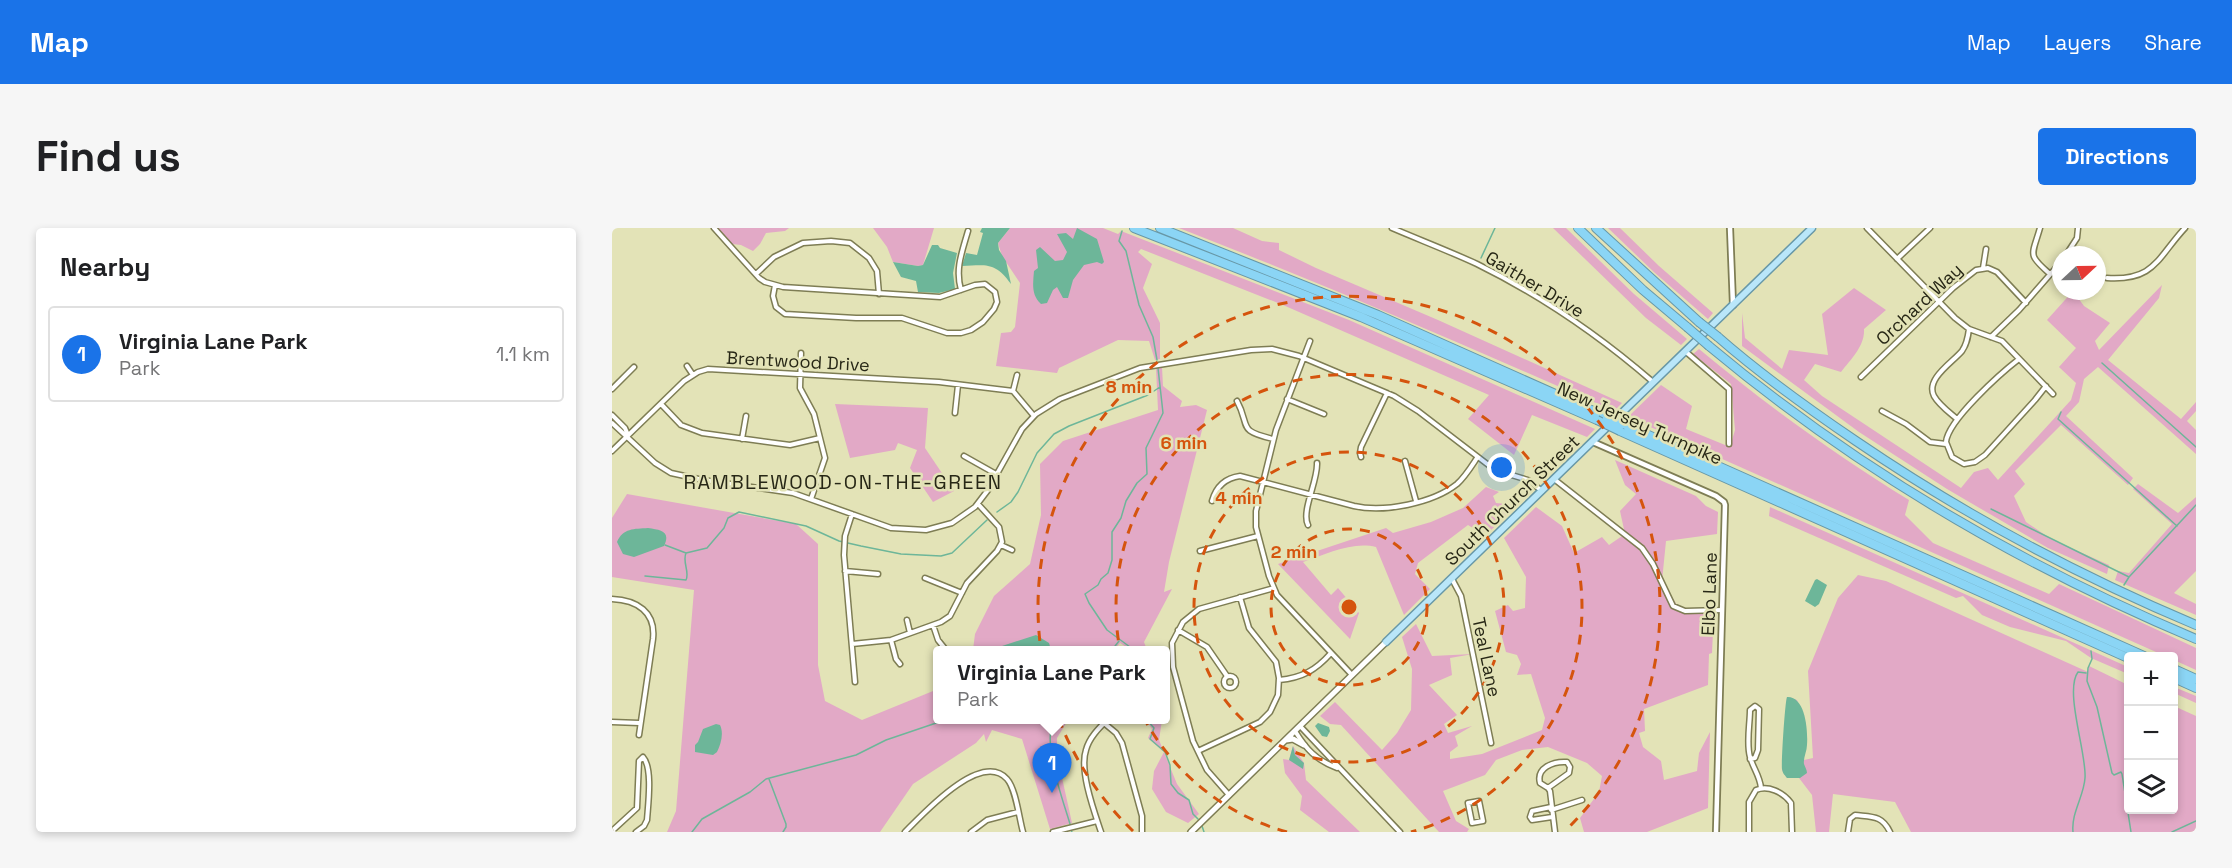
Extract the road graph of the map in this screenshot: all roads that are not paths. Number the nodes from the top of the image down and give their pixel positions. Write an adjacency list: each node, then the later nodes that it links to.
1 (714, 228): 19 (street)
2 (1134, 228): 59 (highway, New Jersey Turnpike, bridge)
3 (1160, 228): 59 (highway, New Jersey Turnpike, bridge)
4 (1392, 228): 41 (street, Gaither Drive)
5 (1578, 228): 102 (highway, bridge)
6 (1596, 228): 99 (highway, bridge)
7 (1730, 228): 27 (street)
8 (1812, 228): 27 (main road, South Church Street)
9 (1867, 228): 17 (street)
10 (1930, 228): 17 (street)
11 (2040, 228): 20 (street)
12 (2078, 228): 15 (street)
13 (2185, 228): 21 (street)
14 (968, 231): 23 (street)
15 (2072, 246)
16 (1986, 249): 18 (street)
17 (1897, 259): 25 (street)
18 (1983, 268): 25 (street, Orchard Way); 26 (street, Orchard Way)
19 (756, 274): 22 (street); 24 (street)
20 (2050, 274): 26 (street)
21 (2107, 278)
22 (775, 285): 23 (street); 24 (street)
23 (961, 290): 24 (street)
24 (879, 294)
25 (1938, 302): 28 (street); 40 (street, Orchard Way)
26 (2026, 303): 29 (street)
27 (1733, 305): 31 (main road, South Church Street)
28 (1969, 329): 29 (street); 57 (street)
29 (1991, 337): 34 (street)
30 (1310, 341): 33 (street)
31 (1685, 351): 41 (main road, South Church Street); 65 (street)
32 (801, 353): 37 (street)
33 (1304, 358): 46 (street); 48 (street); 56 (street)
34 (2019, 358): 43 (street); 57 (street)
35 (687, 366): 38 (street)
36 (634, 367): 44 (street)
37 (800, 374): 38 (street, Brentwood Drive); 42 (street, Brentwood Drive); 61 (street)
38 (693, 375): 50 (street)
39 (1017, 375): 45 (street)
40 (1861, 377)
41 (1654, 382): 64 (main road, South Church Street)
42 (958, 384): 45 (street, Brentwood Drive); 52 (street)
43 (2046, 386): 47 (street); 66 (street)
44 (612, 389)
45 (1013, 391): 56 (street)
46 (1387, 393): 69 (street); 70 (street)
47 (2053, 394)
48 (1287, 399): 53 (street); 63 (street)
49 (1236, 401): 63 (street)
50 (661, 404): 60 (street); 62 (street)
51 (1882, 411): 66 (street)
52 (955, 413)
53 (1324, 414)
54 (612, 415): 60 (street)
55 (746, 416): 62 (street)
56 (1034, 416): 73 (street)
57 (1958, 419): 66 (street)
58 (612, 423): 60 (street)
59 (1623, 428): 107 (highway, New Jersey Turnpike); 109 (highway, New Jersey Turnpike)
60 (628, 436): 67 (street); 78 (street)
61 (820, 438): 62 (street); 78 (street)
62 (742, 439)
63 (1274, 439): 75 (street)
64 (1593, 442): 74 (main road, South Church Street); 96 (street, Elbo Lane)
65 (1729, 444)
66 (1946, 444)
67 (612, 451)
68 (964, 456): 73 (street)
69 (1361, 456)
70 (1478, 458): 76 (street); 80 (street)
71 (1405, 461): 80 (street)
72 (1317, 463): 77 (street)
73 (996, 474): 81 (street)
74 (1554, 478): 76 (main road, South Church Street); 96 (street)
75 (1263, 482): 77 (street); 79 (street); 84 (street)
76 (1542, 491): 91 (main road, South Church Street)
77 (1312, 495): 80 (street); 83 (street)
78 (811, 499): 82 (street)
79 (1212, 501)
80 (1416, 501)
81 (978, 504): 82 (street); 85 (street)
82 (852, 514): 88 (street)
83 (1308, 525)
84 (1258, 536): 87 (street); 92 (street)
85 (1001, 545): 86 (street); 93 (street)
86 (1012, 550)
87 (1200, 551)
88 (845, 571): 89 (street); 105 (street)
89 (878, 574)
90 (925, 578): 93 (street)
91 (1452, 578): 104 (main road, South Church Street); 127 (street, Teal Lane)
92 (1274, 588): 94 (street); 108 (street)
93 (962, 593): 98 (street)
94 (1240, 597): 100 (street); 115 (street)
95 (612, 599): 120 (street)
96 (1722, 610): 153 (street, Elbo Lane)
97 (907, 620): 101 (street)
98 (933, 625): 101 (street); 106 (street)
99 (2196, 625)
100 (1178, 630): 113 (street); 129 (street)
101 (910, 633): 103 (street)
102 (2196, 639)
103 (891, 640): 105 (street); 110 (street)
104 (1386, 642): 112 (main road)
105 (852, 644): 117 (street)
106 (942, 646)
107 (2133, 652)
108 (1331, 653): 112 (street); 115 (street)
109 (2124, 656)
110 (900, 664)
111 (2178, 671): 114 (highway)
112 (1352, 675): 123 (main road)
113 (1227, 676)
114 (2196, 679)
115 (1280, 680): 129 (street)
116 (2178, 680): 118 (highway)
117 (855, 682)
118 (2196, 688)
119 (612, 722): 120 (street)
120 (639, 723): 125 (street)
121 (1104, 724): 139 (street)
122 (1108, 724): 148 (street)
123 (1300, 726): 124 (main road); 131 (street)
124 (1295, 731): 126 (main road); 128 (street)
125 (639, 735)
126 (1284, 741): 128 (main road); 134 (main road)
127 (1491, 742)
128 (1304, 745): 131 (street)
129 (1198, 752): 134 (street)
130 (1750, 759): 130 (street); 133 (street)
131 (1338, 768): 150 (street)
132 (1548, 788): 132 (street); 136 (street)
133 (1761, 788): 154 (street); 155 (street)
134 (1229, 795): 149 (main road)
135 (1582, 800): 136 (street)
136 (1551, 809): 138 (street); 138 (street)
137 (1018, 813): 143 (street); 144 (street); 145 (street)
138 (1552, 817): 152 (street)
139 (1097, 821): 146 (street); 147 (street)
140 (1472, 824): 140 (street); 151 (street)
141 (614, 830): 142 (street)
142 (636, 832)
143 (905, 832)
144 (971, 832)
145 (1023, 832)
146 (1053, 832)
147 (1101, 832)
148 (1142, 832)
149 (1191, 832)
150 (1400, 832)
151 (1474, 832)
152 (1555, 832)
153 (1716, 832)
154 (1749, 832)
155 (1792, 832)
156 (1848, 832): 157 (street)
157 (1890, 832)

